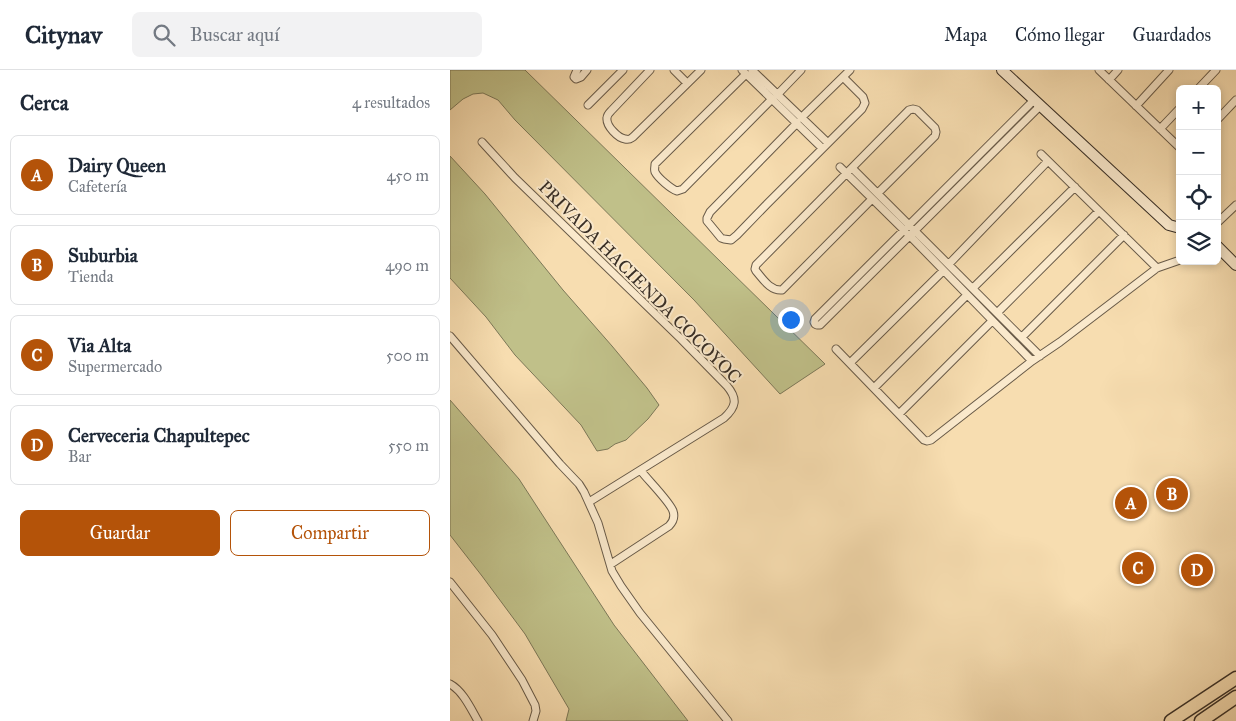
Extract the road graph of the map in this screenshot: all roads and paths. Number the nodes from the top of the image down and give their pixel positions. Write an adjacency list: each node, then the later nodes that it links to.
1 (577, 70): 2 (street)
2 (587, 70)
3 (623, 70): 22 (street)
4 (650, 70): 17 (street)
5 (674, 70): 17 (street)
6 (701, 70): 17 (street)
7 (801, 70): 19 (street)
8 (850, 70): 15 (street)
9 (1002, 70): 21 (street)
10 (1098, 70): 16 (street)
11 (1118, 70): 16 (street)
12 (1169, 70): 23 (street)
13 (1216, 70): 18 (street)
14 (747, 71): 19 (street); 19 (street)
15 (843, 76): 26 (street); 30 (street)
16 (1109, 80): 23 (street)
17 (687, 83)
18 (1202, 85)
19 (774, 97): 26 (street)
20 (1236, 100): 25 (street)
21 (1037, 103): 44 (street); 45 (street); 47 (street)
22 (588, 105)
23 (1136, 106): 27 (street)
24 (1176, 112): 27 (street)
25 (1221, 116)
26 (799, 121): 30 (street); 30 (street)
27 (1160, 129): 29 (street)
28 (482, 142): 68 (street, PRIVADA HACIENDA COCOYOC)
29 (1176, 144)
30 (825, 146)
31 (1042, 154): 32 (street)
32 (1048, 161): 36 (street); 52 (street)
33 (840, 167): 35 (street)
34 (852, 168): 35 (street); 37 (street); 37 (street)
35 (846, 174): 38 (street); 38 (street)
36 (1075, 187): 40 (street); 56 (street)
37 (878, 194): 44 (street)
38 (872, 199): 46 (street)
39 (1236, 205): 41 (street)
40 (1098, 211): 48 (street); 58 (street)
41 (1224, 218): 42 (street); 43 (street)
42 (1220, 220)
43 (1221, 223)
44 (910, 225): 46 (street); 47 (street)
45 (1176, 227)
46 (904, 230): 49 (street); 49 (street)
47 (916, 230): 49 (street); 52 (street)
48 (1124, 235): 54 (street); 61 (street)
49 (910, 236): 55 (street)
50 (1221, 250): 53 (street)
51 (1176, 261): 54 (street)
52 (949, 264): 56 (street)
53 (1236, 265)
54 (1157, 268): 63 (street)
55 (943, 270): 57 (street); 65 (street)
56 (973, 288): 58 (street)
57 (966, 295): 59 (street); 66 (street)
58 (998, 313): 61 (street)
59 (992, 321): 64 (street); 67 (street)
60 (450, 336): 69 (street)
61 (1022, 337): 63 (street)
62 (836, 349): 65 (street)
63 (1040, 356): 64 (street)
64 (1032, 361): 67 (street)
65 (850, 363): 66 (street)
66 (874, 388): 67 (street)
67 (899, 414)
68 (641, 471): 69 (street, PRIVADA HACIENDA COCOYOC); 70 (street)
69 (589, 502): 70 (street)
70 (611, 564): 77 (street)
71 (450, 582): 76 (street)
72 (1236, 678): 78 (highway)
73 (450, 684): 75 (street)
74 (1236, 697): 79 (highway)
75 (478, 721)
76 (533, 721)
77 (728, 721)
78 (1171, 721)
79 (1201, 721)

